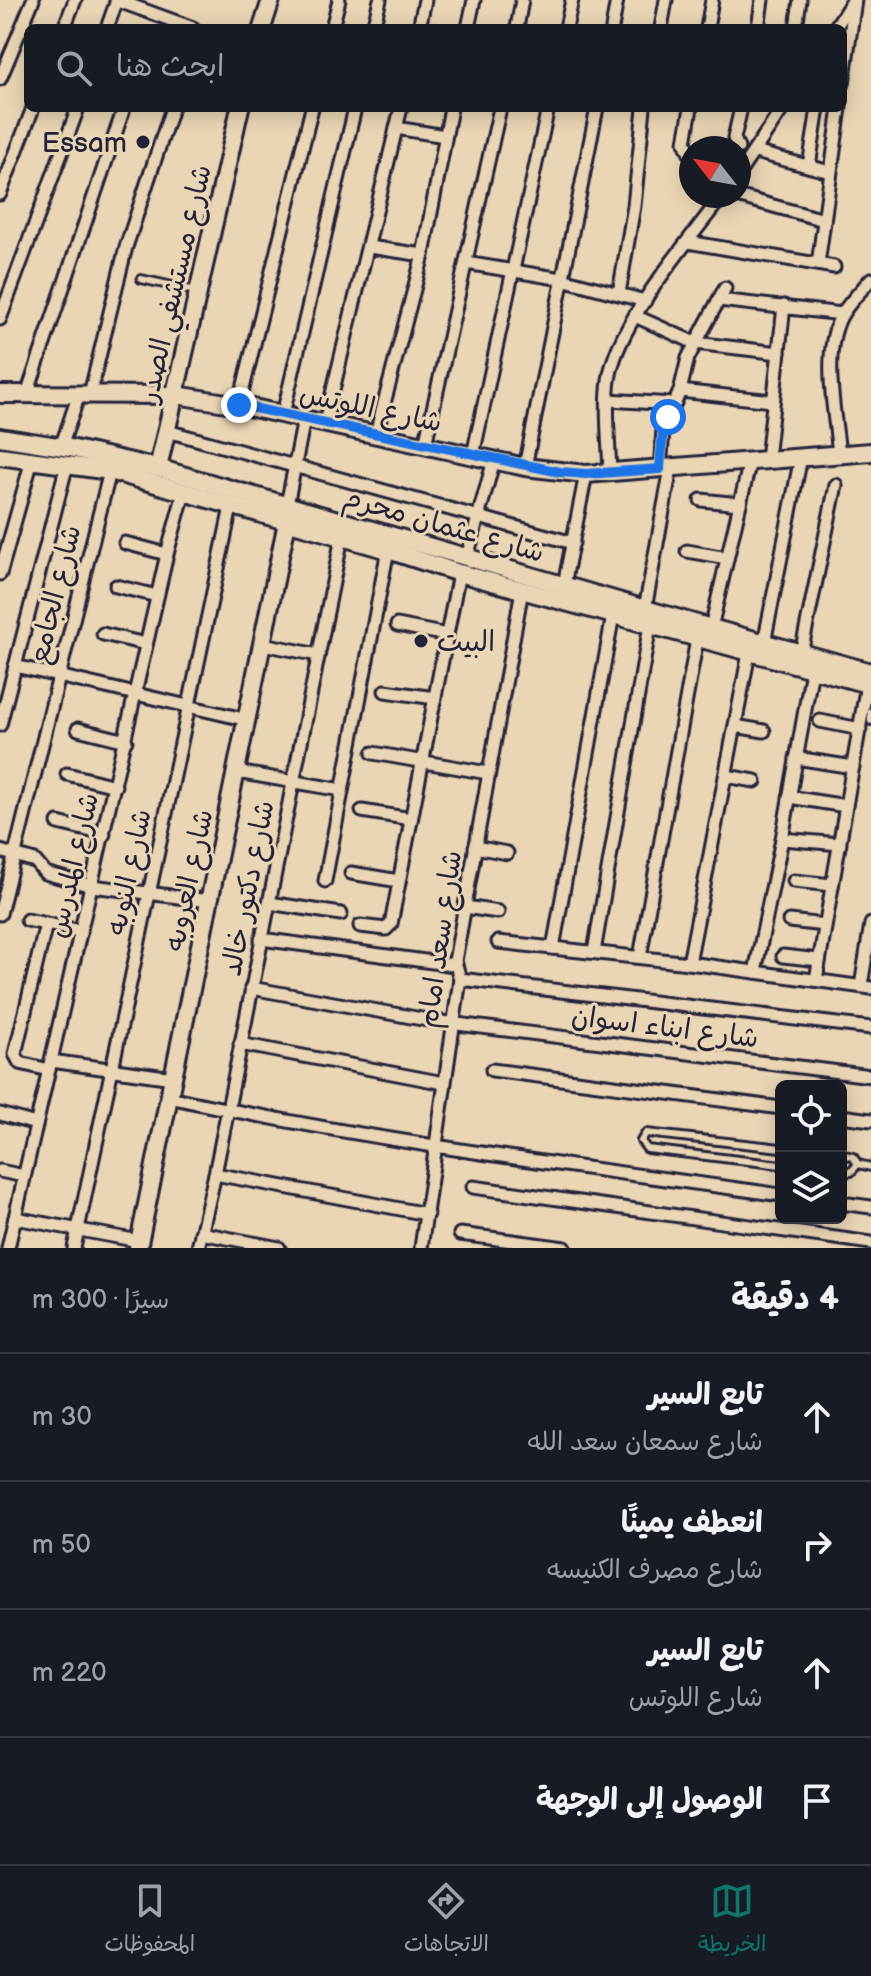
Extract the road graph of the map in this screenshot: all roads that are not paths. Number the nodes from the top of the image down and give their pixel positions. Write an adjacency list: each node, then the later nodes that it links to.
1 (33, 0): 36 (street)
2 (75, 0): 18 (street)
3 (117, 0): 17 (street); 19 (street)
4 (271, 0): 22 (street)
5 (339, 0): 23 (street)
6 (380, 0): 24 (street)
7 (425, 0): 25 (street)
8 (474, 0): 26 (street)
9 (522, 0): 27 (street)
10 (572, 0): 28 (street)
11 (617, 0): 29 (street)
12 (666, 0): 30 (street)
13 (712, 0): 31 (street)
14 (762, 0): 32 (street)
15 (800, 0): 33 (street)
16 (854, 0): 34 (street); 35 (street)
17 (156, 15): 20 (street); 21 (street)
18 (66, 24)
19 (108, 24)
20 (153, 24)
21 (182, 24)
22 (263, 24)
23 (333, 24)
24 (374, 24)
25 (420, 24)
26 (469, 24)
27 (518, 24)
28 (567, 24)
29 (613, 24)
30 (662, 24)
31 (708, 24)
32 (759, 24)
33 (797, 24)
34 (838, 24)
35 (847, 53)
36 (0, 79)
37 (31, 112): 63 (street)
38 (77, 112): 85 (street)
39 (123, 112): 90 (street)
40 (171, 112): 91 (street)
41 (239, 112): 78 (street, شارع مستشفي الصدر)
42 (311, 112): 96 (street)
43 (354, 112): 97 (street)
44 (400, 112): 55 (street)
45 (450, 112): 56 (street)
46 (499, 112): 70 (street)
47 (547, 112): 73 (street)
48 (596, 112): 75 (street)
49 (644, 112): 79 (street)
50 (690, 112): 57 (street)
51 (740, 112): 58 (street)
52 (780, 112): 59 (street)
53 (817, 112): 61 (street)
54 (839, 112): 62 (street)
55 (396, 128): 56 (street); 68 (street)
56 (445, 136): 69 (street)
57 (686, 136)
58 (734, 136)
59 (753, 154): 60 (street); 61 (street)
60 (751, 157)
61 (809, 166): 62 (street)
62 (830, 172): 66 (street)
63 (0, 194)
64 (751, 200): 66 (street)
65 (713, 208): 67 (street)
66 (824, 220): 71 (street)
67 (688, 242): 71 (street); 81 (street)
68 (369, 247): 69 (street); 99 (street)
69 (423, 255): 101 (street)
70 (466, 263): 73 (street); 103 (street)
71 (818, 264): 72 (street)
72 (834, 267)
73 (514, 271): 75 (street); 107 (street)
74 (141, 279): 78 (lane)
75 (562, 279): 79 (street); 115 (street)
76 (871, 279): 83 (street)
77 (725, 288): 80 (street)
78 (197, 291): 92 (street, شارع مستشفي الصدر)
79 (619, 293): 81 (street)
80 (719, 300): 82 (street); 86 (street)
81 (645, 301): 84 (street)
82 (784, 306): 83 (street); 87 (street)
83 (842, 314): 106 (street)
84 (635, 316): 86 (street); 93 (street)
85 (0, 319)
86 (695, 343): 87 (street); 88 (street)
87 (779, 353): 94 (street)
88 (680, 391): 94 (street); 95 (street)
89 (0, 394): 90 (street, شارع اللوتس)
90 (27, 394): 91 (street, شارع اللوتس)
91 (84, 394): 92 (street, شارع اللوتس); 104 (street)
92 (176, 395): 96 (street, شارع اللوتس); 100 (street, شارع مستشفي الصدر)
93 (608, 400): 95 (street); 119 (street)
94 (773, 401): 111 (street)
95 (673, 404): 117 (street)
96 (239, 405): 97 (street, شارع اللوتس)
97 (283, 414): 98 (street, شارع اللوتس)
98 (304, 419): 99 (street, شارع اللوتس); 114 (street)
99 (325, 423): 101 (street, شارع اللوتس)
100 (167, 431): 114 (street); 116 (street, شارع مستشفي الصدر)
101 (376, 434): 103 (street, شارع اللوتس)
102 (0, 437): 104 (street, شارع عثمان محرم)
103 (425, 445): 107 (street, شارع اللوتس)
104 (61, 447): 116 (street, شارع عثمان محرم)
105 (871, 452): 106 (street, شارع اللوتس)
106 (839, 454): 108 (street, شارع اللوتس)
107 (473, 455): 110 (street, شارع اللوتس)
108 (801, 457): 111 (street, شارع اللوتس); 148 (street)
109 (32, 460): 112 (street, شارع عثمان محرم); 113 (street, شارع عثمان محرم); 136 (street)
110 (494, 460): 115 (street, شارع اللوتس); 127 (street)
111 (759, 460): 117 (street, شارع اللوتس); 124 (street)
112 (1, 461)
113 (67, 464): 118 (street, شارع عثمان محرم); 154 (street)
114 (295, 466): 126 (street); 127 (street)
115 (525, 467): 120 (street, شارع اللوتس)
116 (158, 468): 126 (street, شارع عثمان محرم)
117 (666, 468): 119 (street, شارع اللوتس); 142 (street)
118 (110, 471): 122 (street, شارع عثمان محرم); 156 (street, شارع الجامع)
119 (610, 473): 120 (street, شارع اللوتس)
120 (586, 474): 131 (street)
121 (836, 485): 152 (street)
122 (184, 493): 125 (street, شارع عثمان محرم); 133 (street, شارع المدرس)
123 (701, 500): 124 (street)
124 (740, 504): 134 (street)
125 (231, 507): 126 (street, شارع عثمان محرم); 161 (street, شارع النوبه)
126 (287, 514): 128 (street, شارع عثمان محرم); 130 (street, شارع عثمان محرم); 150 (street, شارع العروبه)
127 (478, 517): 131 (street); 135 (street)
128 (342, 537): 130 (street, شارع عثمان محرم); 153 (street, شارع دكتور خالد)
129 (125, 543): 133 (street)
130 (389, 543): 135 (street, شارع عثمان محرم); 183 (street)
131 (573, 543): 137 (street)
132 (687, 551): 134 (street)
133 (167, 554): 140 (street, شارع المدرس)
134 (727, 558): 144 (street)
135 (463, 565): 137 (street, شارع عثمان محرم); 139 (street, شارع عثمان محرم); 146 (street)
136 (0, 574)
137 (564, 585): 142 (street, شارع عثمان محرم)
138 (116, 586): 140 (street)
139 (522, 590): 141 (street, شارع عثمان محرم); 177 (street, شارع سعد امام)
140 (157, 596): 149 (street, شارع المدرس)
141 (613, 615): 142 (street, شارع عثمان محرم); 218 (street)
142 (647, 617): 144 (street, شارع عثمان محرم); 147 (street, شارع عثمان محرم); 219 (street)
143 (397, 625): 146 (street)
144 (711, 628): 148 (street, شارع عثمان محرم)
145 (103, 634): 149 (street)
146 (447, 635): 160 (street)
147 (697, 639): 151 (street, شارع عثمان محرم); 221 (street)
148 (764, 643): 152 (street, شارع عثمان محرم)
149 (146, 644): 159 (street, شارع المدرس)
150 (263, 644): 153 (street); 163 (street, شارع العروبه)
151 (749, 653): 155 (street, شارع عثمان محرم); 167 (street)
152 (801, 653): 157 (street, شارع عثمان محرم)
153 (318, 655): 181 (street, شارع دكتور خالد)
154 (15, 666): 156 (street); 166 (street)
155 (812, 670): 157 (street, شارع عثمان محرم); 173 (street)
156 (58, 676): 159 (street); 195 (street, شارع الجامع)
157 (870, 683): 169 (street)
158 (385, 691): 160 (street)
159 (137, 694): 161 (street); 171 (street, شارع المدرس)
160 (435, 698): 174 (street)
161 (189, 707): 163 (street); 202 (street, شارع النوبه)
162 (871, 712): 165 (lane)
163 (248, 720): 176 (street, شارع العروبه)
164 (820, 721): 169 (street)
165 (871, 721)
166 (0, 725)
167 (735, 726): 170 (street); 179 (street)
168 (78, 729): 171 (street)
169 (860, 729): 175 (street)
170 (764, 731)
171 (126, 741): 182 (street, شارع المدرس)
172 (373, 753): 174 (street)
173 (796, 758): 175 (street); 184 (street)
174 (422, 761): 177 (street); 187 (street)
175 (853, 767): 185 (street)
176 (237, 772): 181 (street); 203 (street, شارع العروبه)
177 (488, 773): 192 (street, شارع سعد امام)
178 (67, 774): 182 (street)
179 (726, 776): 180 (street); 223 (street)
180 (755, 781)
181 (293, 782): 183 (street); 204 (street, شارع دكتور خالد)
182 (115, 786): 189 (street, شارع المدرس)
183 (342, 790): 197 (street)
184 (789, 797): 185 (street); 190 (street)
185 (846, 806): 191 (street)
186 (362, 811): 187 (street)
187 (411, 819): 198 (street)
188 (58, 823): 189 (street)
189 (104, 834): 201 (street, شارع المدرس)
190 (782, 839): 191 (street); 225 (street)
191 (840, 844): 200 (street)
192 (475, 847): 194 (street); 205 (street, شارع سعد امام)
193 (0, 851): 195 (street)
194 (507, 853)
195 (14, 855): 201 (street); 207 (street, شارع الجامع)
196 (351, 873): 198 (street)
197 (325, 881)
198 (399, 881): 214 (street)
199 (794, 881): 200 (street)
200 (832, 885): 213 (street)
201 (92, 886): 202 (street); 215 (street, شارع المدرس)
202 (148, 893): 203 (street); 234 (street, شارع النوبه)
203 (210, 901): 237 (street, شارع العروبه)
204 (269, 903): 208 (street); 216 (street, شارع دكتور خالد)
205 (465, 907): 206 (street); 224 (street, شارع سعد امام)
206 (498, 912)
207 (0, 914)
208 (341, 914)
209 (27, 920): 211 (street)
210 (789, 921): 213 (street)
211 (46, 924): 215 (street); 233 (street)
212 (871, 924): 228 (street)
213 (825, 925): 222 (street)
214 (360, 926)
215 (81, 931): 233 (street, شارع المدرس)
216 (261, 939): 224 (street); 229 (street, شارع دكتور خالد)
217 (498, 942): 218 (street)
218 (553, 948): 219 (street)
219 (594, 952): 221 (street)
220 (783, 956): 222 (street)
221 (640, 957): 223 (street)
222 (819, 960): 227 (street)
223 (689, 963): 225 (street)
224 (455, 965): 226 (street, شارع سعد امام)
225 (755, 972): 227 (street)
226 (460, 979): 230 (street, شارع سعد امام); 231 (street)
227 (816, 980): 228 (street)
228 (866, 987)
229 (251, 988): 230 (street, شارع ابناء اسوان); 232 (street, شارع دكتور خالد)
230 (453, 1023): 236 (street, شارع ابناء اسوان); 238 (street, شارع سعد امام)
231 (871, 1028)
232 (240, 1044): 238 (street); 241 (street, شارع دكتور خالد)
233 (50, 1066): 234 (street); 245 (street, شارع المدرس)
234 (111, 1069): 237 (street); 262 (street, شارع النوبه)
235 (492, 1070): 240 (street)
236 (871, 1076)
237 (173, 1078): 239 (street, شارع العروبه)
238 (444, 1083): 246 (street, شارع سعد امام)
239 (169, 1097): 241 (street); 266 (street, شارع العروبه)
240 (775, 1107)
241 (227, 1110): 246 (street); 254 (street, شارع دكتور خالد)
242 (0, 1114): 245 (street)
243 (847, 1117): 244 (street)
244 (871, 1120)
245 (36, 1124): 255 (street, شارع المدرس)
246 (436, 1146): 257 (street); 260 (street, شارع سعد امام)
247 (775, 1147): 249 (lane)
248 (847, 1156): 250 (lane)
249 (775, 1164)
250 (858, 1164): 251 (lane); 253 (lane)
251 (871, 1167)
252 (0, 1171): 255 (street)
253 (847, 1172)
254 (215, 1174): 260 (street); 263 (street, شارع دكتور خالد)
255 (24, 1176): 261 (street, شارع المدرس)
256 (473, 1187): 265 (street)
257 (775, 1194)
258 (847, 1204): 259 (street)
259 (871, 1207)
260 (427, 1214): 271 (street, شارع سعد امام)
261 (15, 1218): 262 (street); 267 (street, شارع المدرس)
262 (78, 1230): 266 (street); 268 (street, شارع النوبه)
263 (201, 1233): 269 (street, شارع دكتور خالد); 270 (street)
264 (460, 1234): 272 (street)
265 (871, 1243)
266 (138, 1245)
267 (8, 1248)
268 (74, 1248)
269 (198, 1248)
270 (279, 1248)
271 (421, 1248)
272 (565, 1248)

